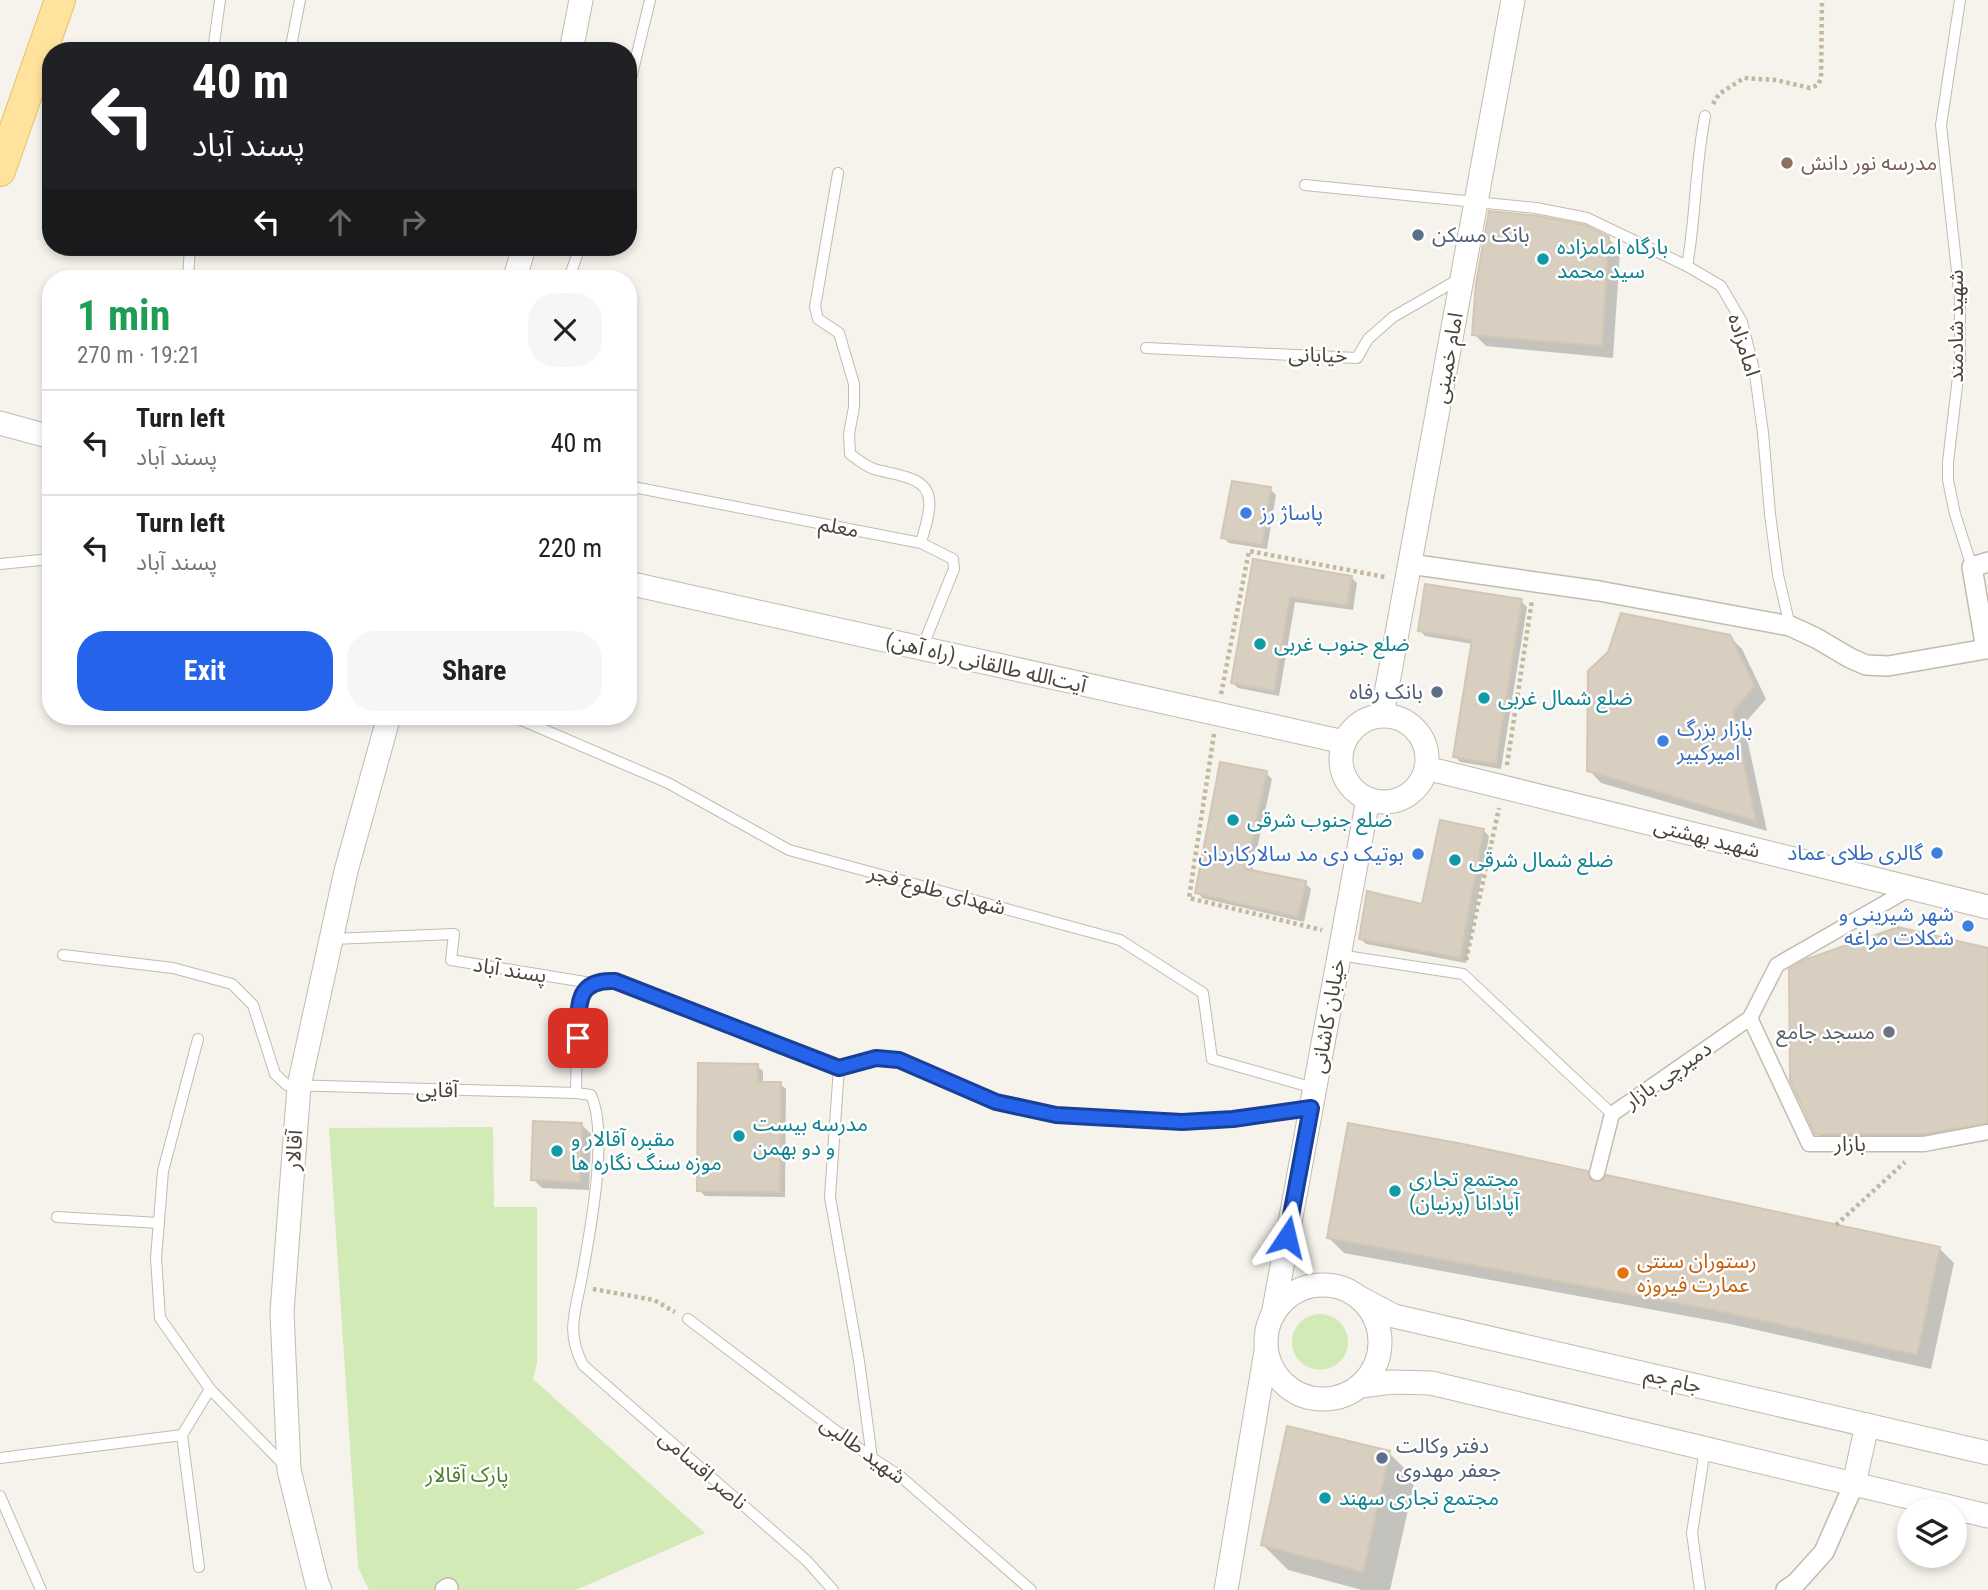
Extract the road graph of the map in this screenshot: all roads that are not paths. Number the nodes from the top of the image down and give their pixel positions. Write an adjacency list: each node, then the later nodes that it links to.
1 (60, 0): 8 (main road)
2 (220, 0): 9 (lane)
3 (300, 0): 10 (lane)
4 (581, 0): 11 (street)
5 (650, 0): 13 (lane)
6 (1513, 0): 18 (street, امام خمینی)
7 (1960, 0): 28 (lane, شهید شادمند)
8 (45, 42)
9 (214, 42)
10 (292, 42)
11 (573, 42)
12 (42, 51): 15 (main road)
13 (637, 54)
14 (1706, 116): 19 (lane)
15 (0, 171)
16 (838, 173): 25 (lane)
17 (1305, 185): 18 (lane, امامزاده)
18 (1476, 202): 19 (lane, امامزاده); 20 (street, امام خمینی)
19 (1687, 266): 31 (lane, امامزاده)
20 (1462, 277): 21 (lane, خیابانی); 29 (street, امام خمینی)
21 (1146, 348)
22 (0, 423): 23 (street)
23 (42, 435)
24 (637, 488): 25 (lane, معلم)
25 (921, 544): 32 (lane, معلم)
26 (42, 560): 27 (lane)
27 (0, 564)
28 (1980, 565): 33 (street, شهید شادمند)
29 (1408, 572): 31 (street); 34 (street, امام خمینی)
30 (637, 585): 32 (street, (راه آهن) آیت‌الله طالقانی)
31 (1790, 626): 33 (street)
32 (921, 648): 37 (street, (راه آهن) آیت‌الله طالقانی)
33 (1987, 652)
34 (1382, 715): 37 (street); 38 (street)
35 (387, 725): 42 (street, آقالار)
36 (533, 725): 51 (lane, شهدای طلوع فجر)
37 (1344, 742): 39 (street)
38 (1426, 768): 39 (street); 40 (street, شهید بهشتی)
39 (1368, 799): 43 (street, خیابان کاشانی)
40 (1911, 888): 41 (street, شهید بهشتی); 46 (street, دمیرچی بازار)
41 (1987, 906)
42 (331, 939): 45 (lane, پسند آباد); 49 (street, آقالار)
43 (1341, 945): 51 (street, خیابان کاشانی); 52 (lane, دمیرچی بازار)
44 (63, 955): 49 (lane)
45 (591, 983): 48 (lane, پسند آباد); 50 (lane)
46 (1750, 1018): 52 (street, دمیرچی بازار); 53 (street, بازار)
47 (198, 1038): 56 (lane)
48 (839, 1068): 51 (lane); 68 (lane)
49 (299, 1086): 50 (lane, آقایی); 69 (street, آقالار)
50 (576, 1093): 76 (lane, ناصر اقسامی)
51 (1312, 1098): 58 (street, خیابان کاشانی)
52 (1612, 1114): 54 (street)
53 (1988, 1132)
54 (1597, 1173)
55 (57, 1217): 56 (lane)
56 (159, 1223): 62 (lane)
57 (1360, 1298): 58 (street); 61 (street); 63 (street, جام جم)
58 (1273, 1315): 60 (street)
59 (688, 1319): 68 (lane, شهید طالبی)
60 (1266, 1351): 61 (street); 78 (street)
61 (1361, 1385): 65 (street)
62 (210, 1389): 64 (lane); 69 (lane)
63 (1867, 1425): 66 (street, جام جم); 70 (street)
64 (181, 1435): 67 (lane); 73 (lane)
65 (1705, 1448): 70 (street); 79 (lane)
66 (1988, 1453)
67 (0, 1458)
68 (872, 1458): 77 (lane, شهید طالبی)
69 (289, 1470): 75 (street, آقالار)
70 (1854, 1483): 72 (street); 80 (street)
71 (0, 1496): 74 (lane)
72 (1988, 1516)
73 (199, 1567)
74 (41, 1590)
75 (320, 1590)
76 (833, 1590)
77 (1031, 1590)
78 (1226, 1590)
79 (1700, 1590)
80 (1786, 1590)

